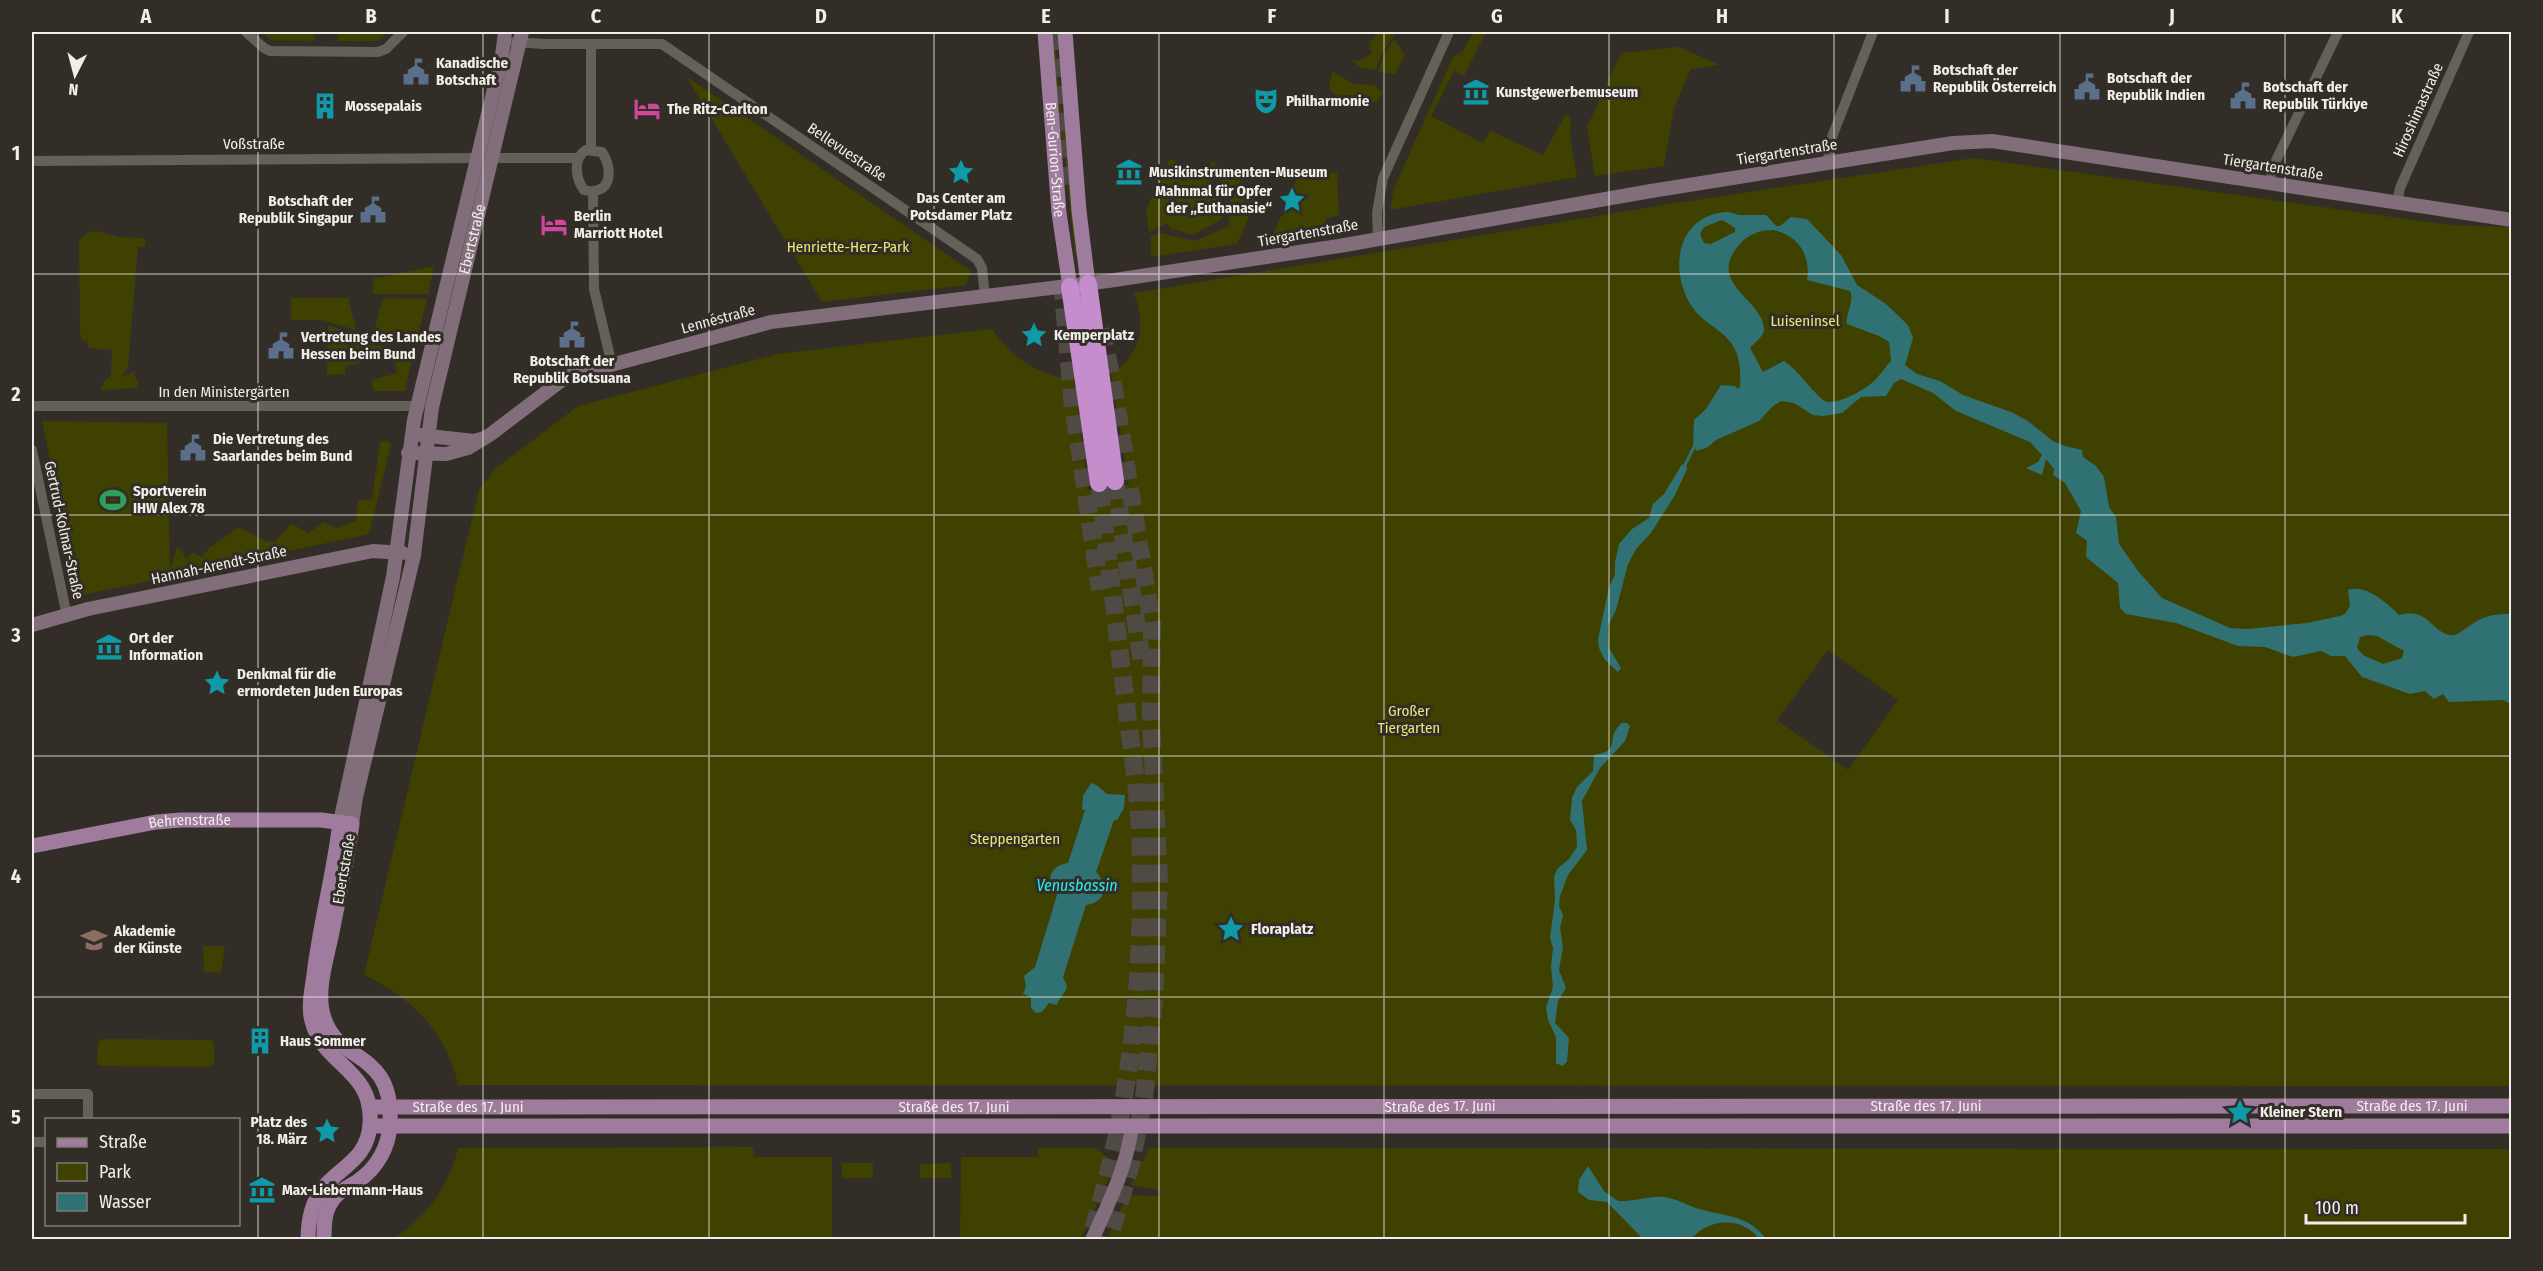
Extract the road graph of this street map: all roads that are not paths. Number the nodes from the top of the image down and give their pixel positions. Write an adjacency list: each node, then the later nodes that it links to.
1 (246, 32): 2 (street)
2 (403, 32)
3 (1045, 32): 23 (main road, Ben-Gurion-Straße)
4 (1065, 32): 23 (main road, Ben-Gurion-Straße)
5 (1449, 32): 22 (street)
6 (1873, 32): 17 (street)
7 (2338, 32): 18 (street)
8 (2469, 32): 20 (street, Hiroshimastraße)
9 (505, 36): 10 (street); 13 (main road, Ebertstraße)
10 (521, 37): 11 (street); 14 (main road, Ebertstraße)
11 (591, 44): 12 (street); 24 (street, Bellevuestraße)
12 (591, 150): 15 (street); 19 (street)
13 (477, 158): 14 (main road); 16 (street, Voßstraße); 27 (main road, Ebertstraße)
14 (491, 158): 15 (street); 29 (main road, Ebertstraße)
15 (579, 158): 19 (street)
16 (32, 161)
17 (1829, 162): 18 (main road, Tiergartenstraße); 22 (main road, Tiergartenstraße)
18 (2270, 183): 20 (main road, Tiergartenstraße)
19 (593, 192): 25 (street)
20 (2397, 202): 21 (main road, Tiergartenstraße)
21 (2511, 220)
22 (1378, 238): 23 (main road, Tiergartenstraße)
23 (1079, 286): 24 (main road); 34 (highway)
24 (985, 297): 25 (main road, Lennéstraße)
25 (612, 365): 30 (main road, Lennéstraße)
26 (32, 406): 27 (street, In den Ministergärten)
27 (417, 406): 28 (main road, Ebertstraße)
28 (411, 434): 29 (main road); 32 (main road, Ebertstraße)
29 (428, 436): 30 (main road); 33 (main road, Ebertstraße)
30 (483, 439): 33 (main road, Lennéstraße)
31 (32, 450): 37 (street, Gertrud-Kolmar-Straße)
32 (408, 453): 33 (main road); 35 (main road, Ebertstraße)
33 (426, 453): 36 (main road, Ebertstraße)
34 (1107, 482)
35 (396, 552): 36 (main road, Hannah-Arendt-Straße); 37 (main road, Hannah-Arendt-Straße); 39 (main road, Ebertstraße)
36 (414, 555): 39 (main road, Ebertstraße)
37 (67, 616): 38 (main road, Hannah-Arendt-Straße)
38 (32, 625)
39 (346, 823): 40 (main road, Behrenstraße); 42 (main road, Ebertstraße); 45 (main road, Ebertstraße)
40 (32, 846)
41 (32, 1094): 46 (street)
42 (390, 1106): 43 (main road, Straße des 17. Juni); 45 (main road, Straße des 17. Juni); 48 (main road, Ebertstraße)
43 (1133, 1106): 44 (main road, Straße des 17. Juni); 49 (street)
44 (2511, 1106)
45 (369, 1107): 47 (main road, Ebertstraße)
46 (88, 1118)
47 (370, 1126): 48 (main road, Straße des 17. Juni); 51 (main road, Ebertstraße)
48 (390, 1126): 49 (main road, Straße des 17. Juni); 52 (main road, Ebertstraße)
49 (1132, 1126): 50 (main road, Straße des 17. Juni); 53 (main road)
50 (2511, 1126)
51 (308, 1239)
52 (324, 1239)
53 (1092, 1239)

